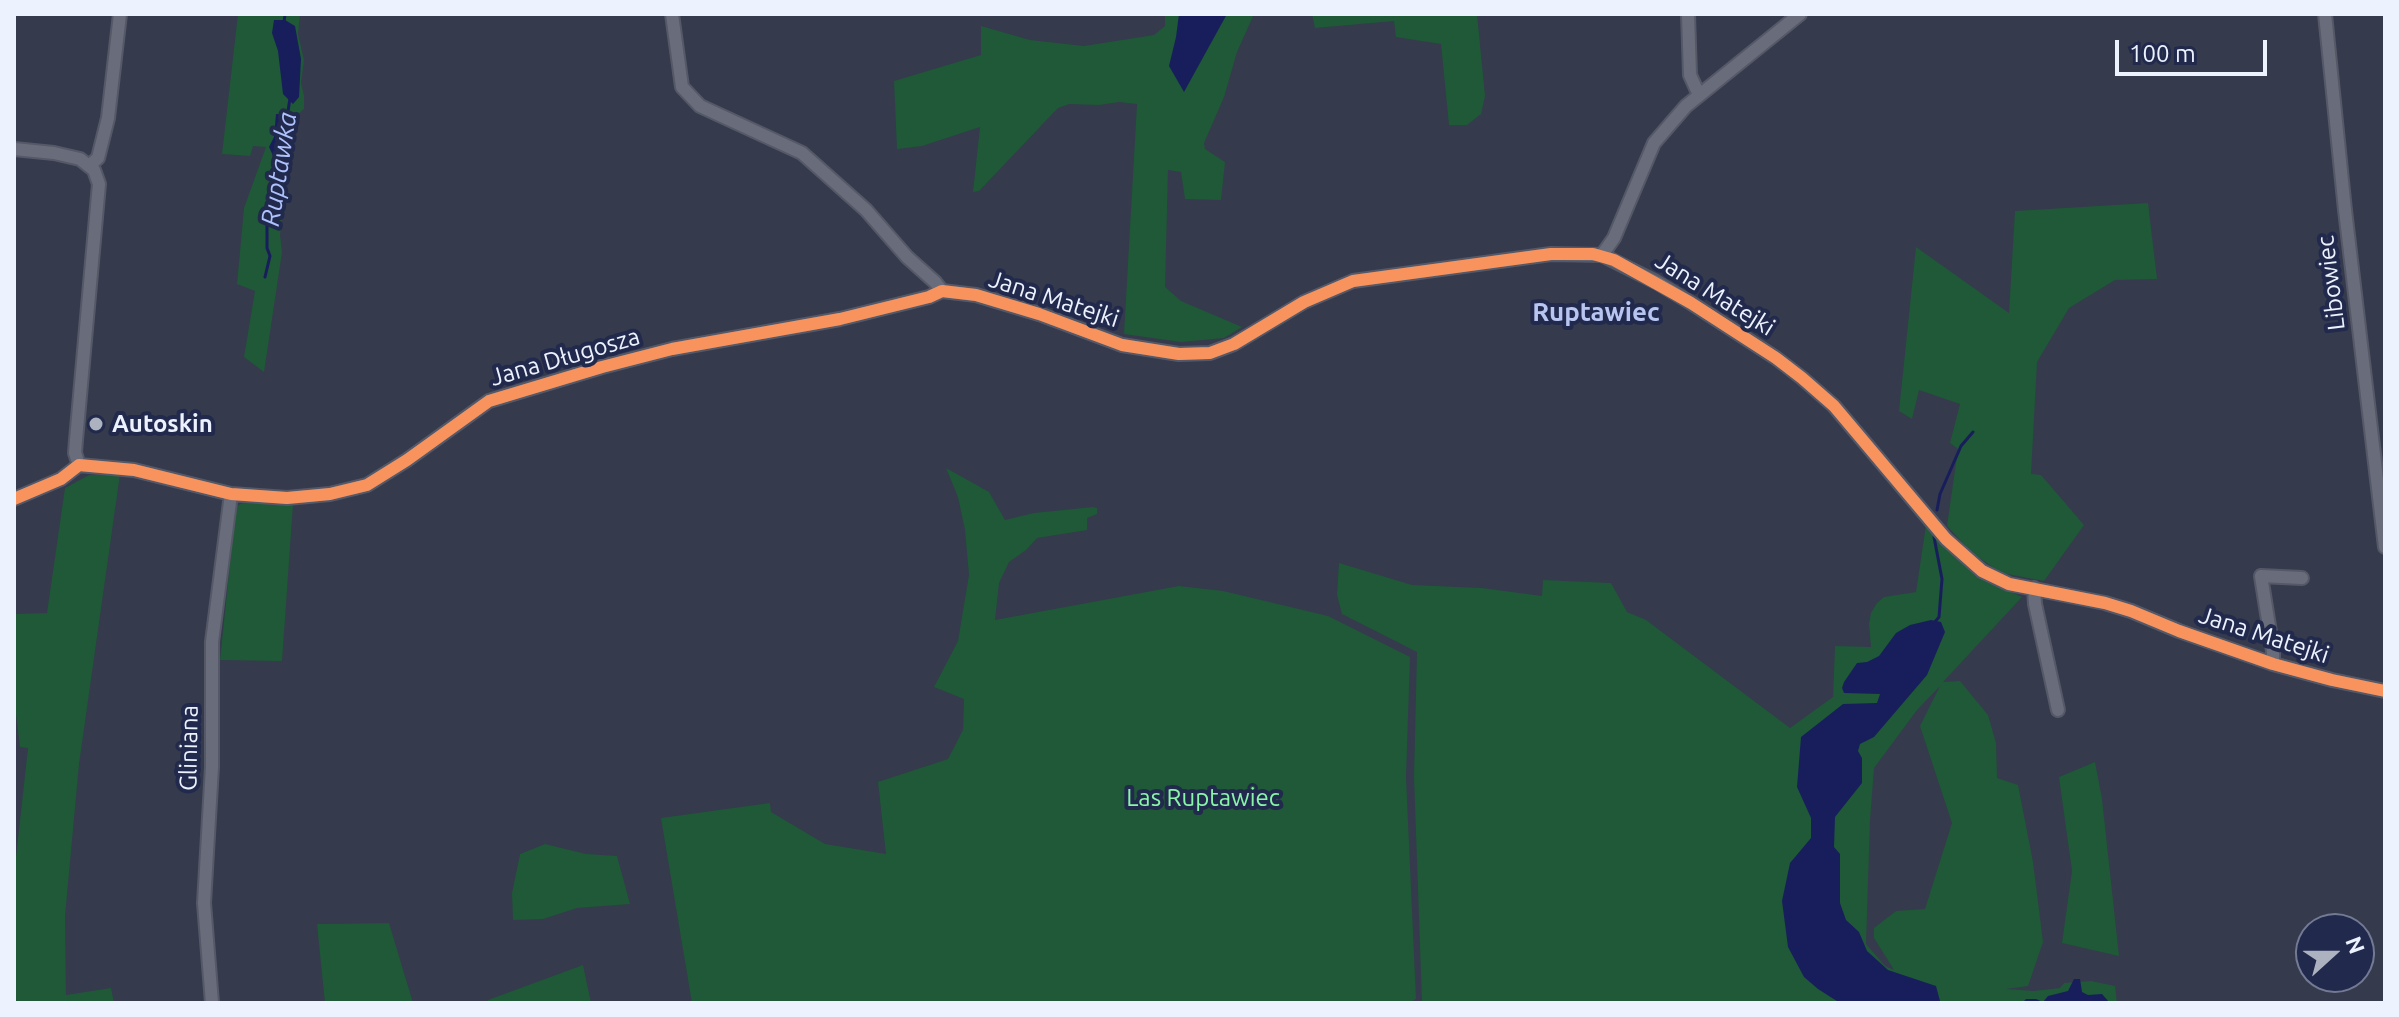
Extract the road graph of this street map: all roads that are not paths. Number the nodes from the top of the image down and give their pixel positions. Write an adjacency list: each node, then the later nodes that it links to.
1 (120, 14): 8 (street)
2 (672, 14): 10 (street)
3 (1688, 14): 6 (street)
4 (1800, 14): 6 (street)
5 (2325, 14): 14 (street, Libowiec)
6 (1699, 95): 9 (street)
7 (14, 149): 8 (street)
8 (90, 165): 11 (street)
9 (1602, 255): 10 (street, Jana Matejki); 16 (street, Jana Matejki)
10 (942, 291): 12 (street, Jana Długosza)
11 (79, 465): 12 (street, Jana Długosza); 13 (street)
12 (231, 494): 20 (street, Gliniana)
13 (14, 499)
14 (2385, 547)
15 (2302, 578): 17 (street)
16 (2034, 588): 17 (street, Jana Matejki); 19 (street)
17 (2273, 664): 18 (street, Jana Matejki)
18 (2385, 691)
19 (2058, 710)
20 (212, 1003)

